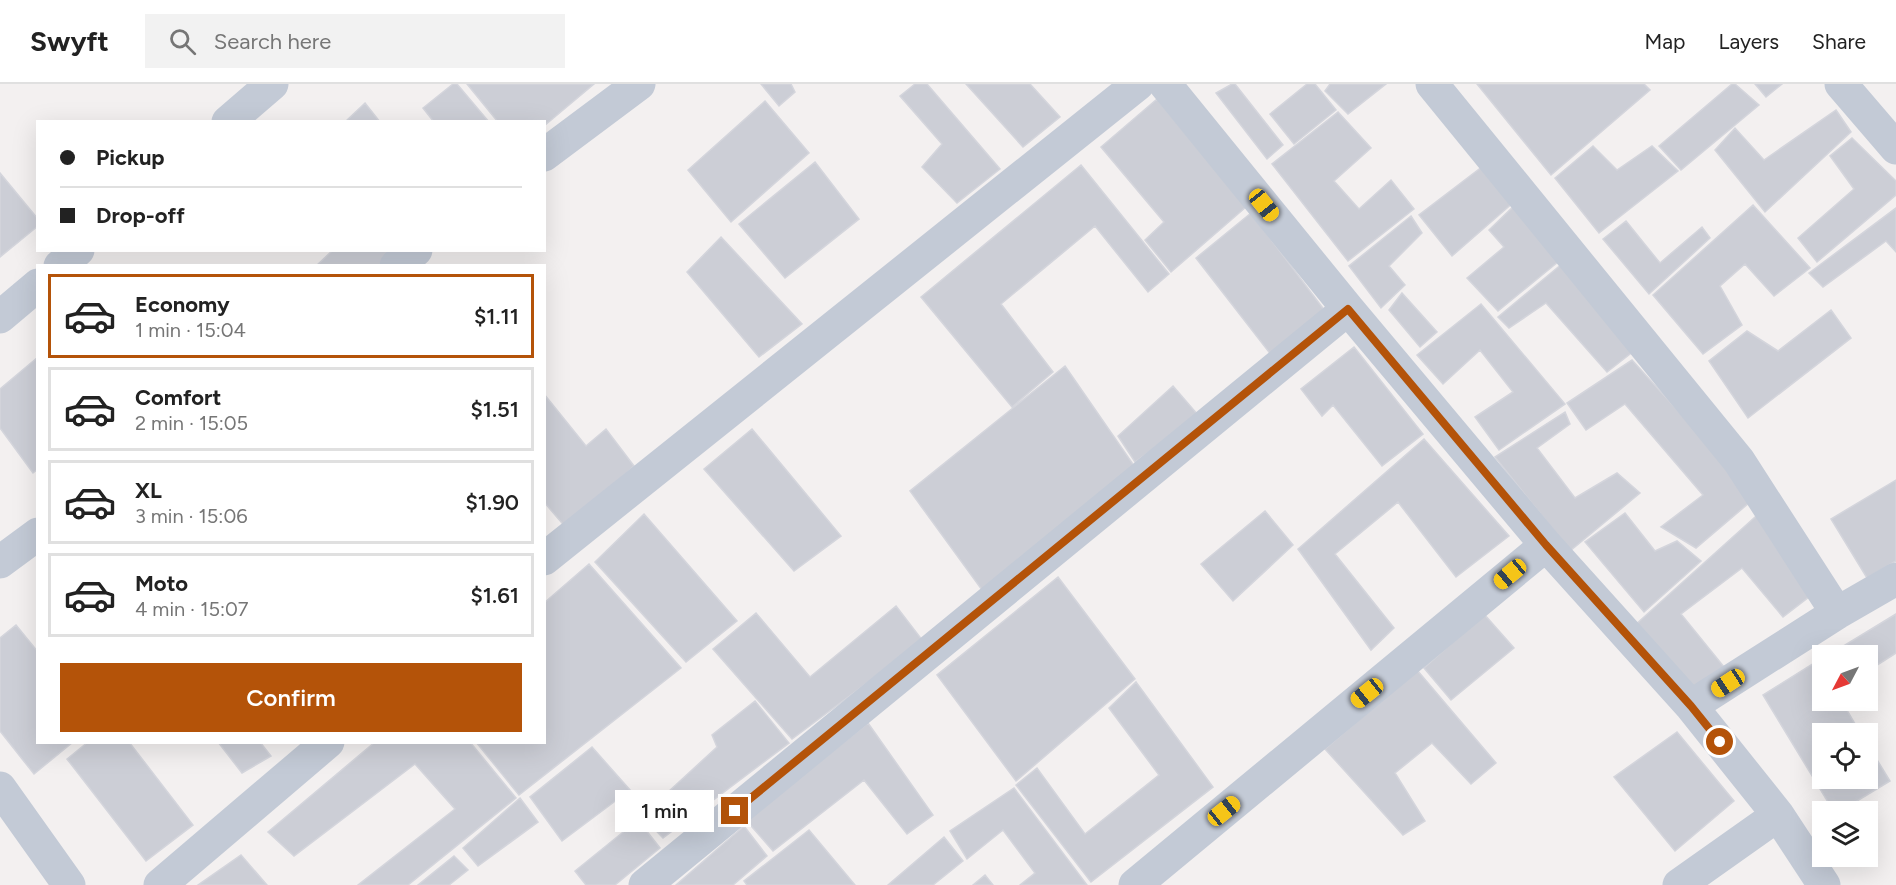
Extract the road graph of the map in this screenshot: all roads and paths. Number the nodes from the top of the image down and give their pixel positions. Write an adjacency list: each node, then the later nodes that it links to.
1 (272, 84): 7 (street)
2 (639, 84): 9 (street)
3 (1138, 84): 19 (street)
4 (1165, 84): 15 (street)
5 (1432, 84): 22 (street)
6 (1841, 84): 8 (street)
7 (230, 120)
8 (1896, 148)
9 (546, 153)
10 (76, 252): 12 (street)
11 (414, 252): 13 (street)
12 (62, 264)
13 (398, 264)
14 (36, 287): 16 (street)
15 (1348, 309): 18 (street); 29 (street)
16 (0, 317)
17 (36, 535): 20 (street)
18 (1546, 545): 23 (street); 30 (street)
19 (548, 549)
20 (0, 562)
21 (1896, 579): 22 (street)
22 (1837, 613): 23 (street)
23 (1691, 706): 26 (street)
24 (326, 744): 28 (street)
25 (0, 788): 27 (street)
26 (1778, 815): 31 (street); 32 (street)
27 (69, 885)
28 (160, 885)
29 (645, 885)
30 (1135, 885)
31 (1679, 885)
32 (1824, 885)

